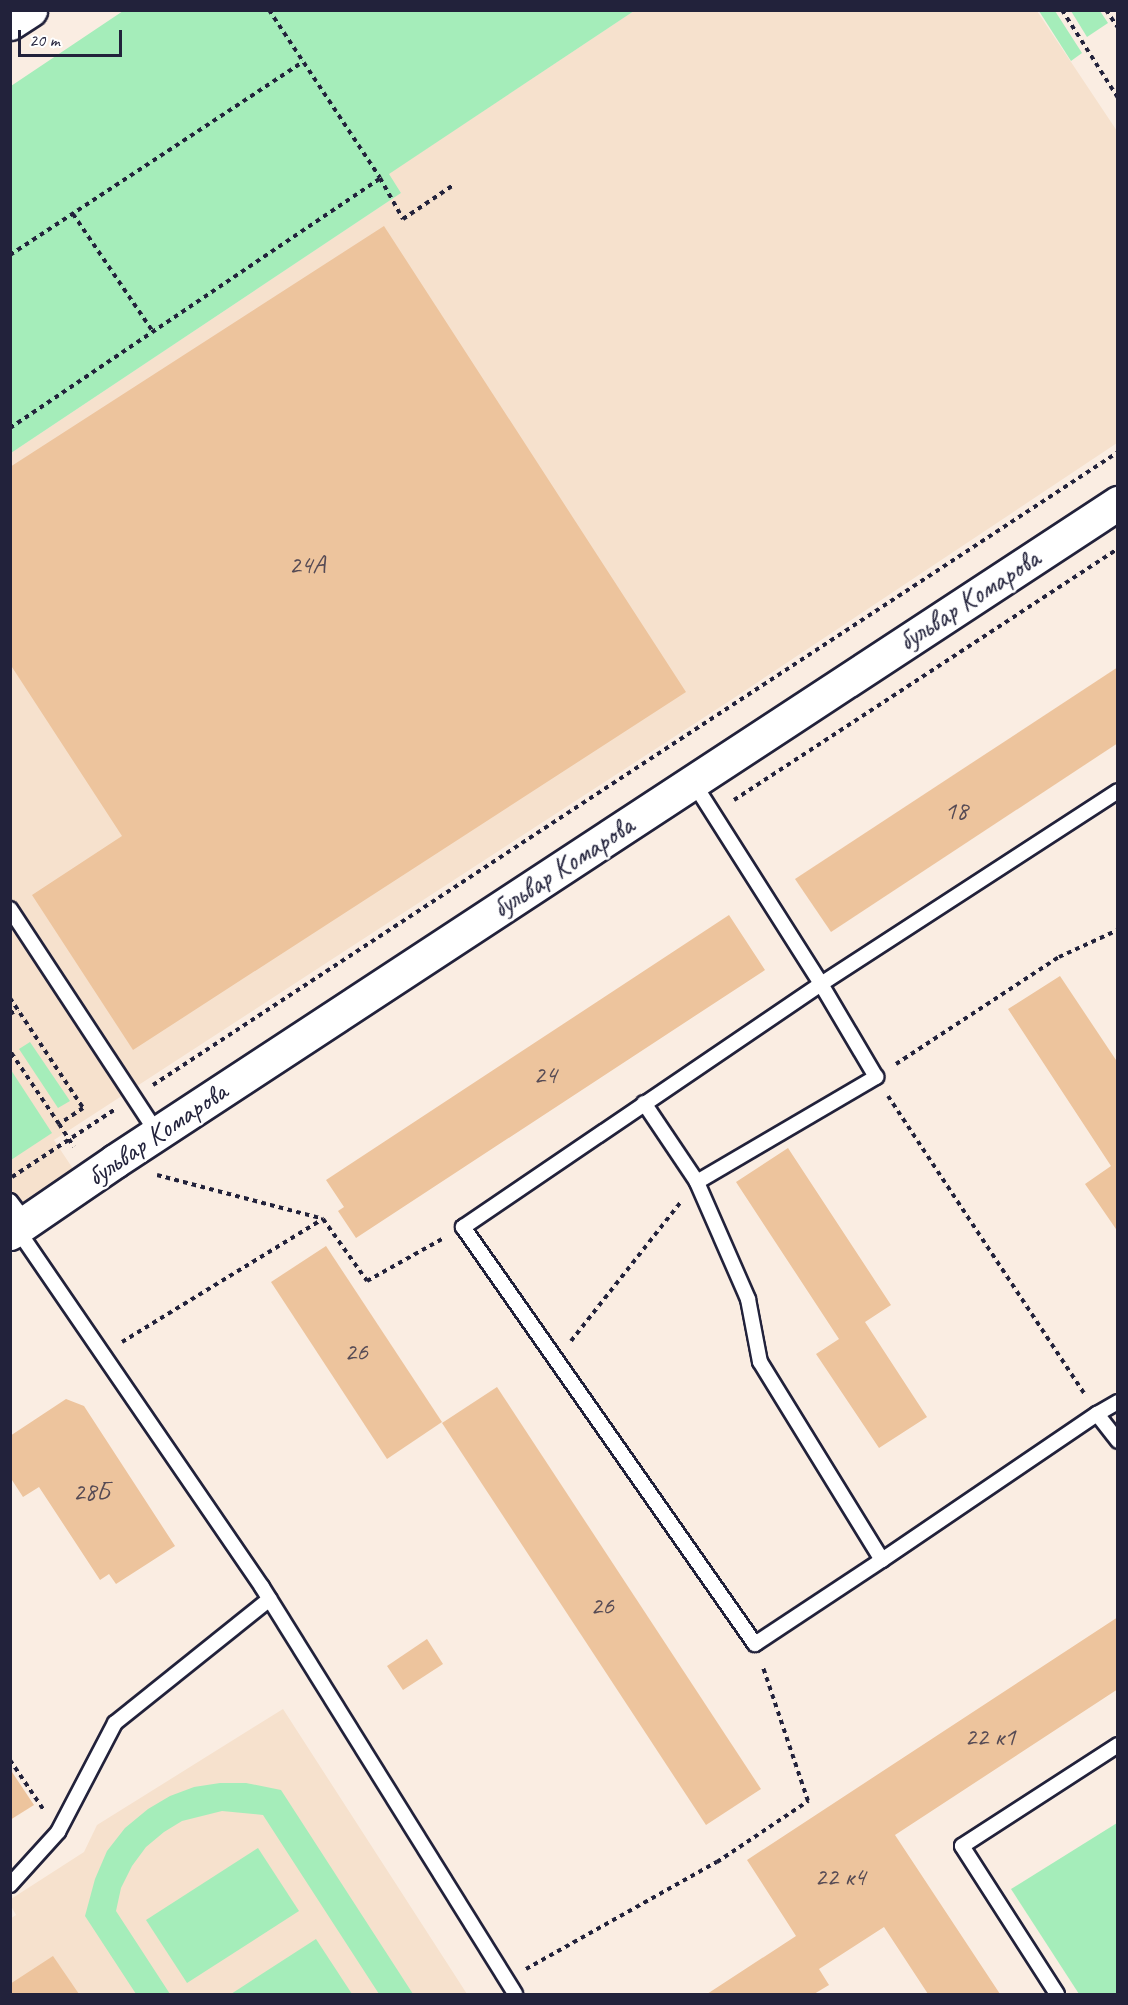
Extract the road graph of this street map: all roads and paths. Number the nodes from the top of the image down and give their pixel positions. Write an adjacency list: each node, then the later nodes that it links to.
1 (30, 10): 5 (street)
2 (269, 10): 7 (path)
3 (1062, 10): 8 (path)
4 (1106, 10): 6 (path)
5 (10, 23)
6 (1118, 28)
7 (303, 62): 9 (path); 11 (path)
8 (1118, 98)
9 (380, 178): 10 (path); 13 (path)
10 (452, 186)
11 (73, 214): 12 (path); 13 (path)
12 (10, 255)
13 (154, 333): 14 (path)
14 (10, 428)
15 (1118, 452): 27 (path)
16 (1118, 503): 17 (street, бульвар Комарова)
17 (693, 782): 21 (lane); 29 (street, бульвар Комарова)
18 (1118, 791): 21 (lane)
19 (10, 909): 27 (lane)
20 (1118, 930): 26 (path)
21 (821, 984): 26 (lane); 28 (lane)
22 (10, 998): 23 (path)
23 (18, 1009): 24 (path); 25 (path)
24 (10, 1014)
25 (10, 1051)
26 (876, 1077): 32 (lane); 39 (path)
27 (134, 1097): 29 (lane); 31 (path)
28 (644, 1103): 32 (lane); 35 (lane)
29 (157, 1133): 34 (street, бульвар Комарова)
30 (158, 1175): 33 (path)
31 (10, 1178)
32 (697, 1182): 37 (path); 41 (lane)
33 (323, 1219): 35 (path); 36 (path)
34 (16, 1222): 36 (lane)
35 (463, 1227): 37 (lane)
36 (104, 1352): 42 (lane)
37 (556, 1361): 43 (lane)
38 (1118, 1402): 39 (lane)
39 (1097, 1414): 40 (lane); 41 (lane)
40 (1118, 1441)
41 (882, 1560): 43 (lane)
42 (270, 1599): 46 (lane); 48 (lane)
43 (755, 1644): 48 (path)
44 (1118, 1745): 50 (lane)
45 (10, 1760): 46 (path)
46 (58, 1832): 47 (lane)
47 (10, 1885)
48 (507, 1980): 49 (lane)
49 (515, 1995)
50 (1057, 1995)

